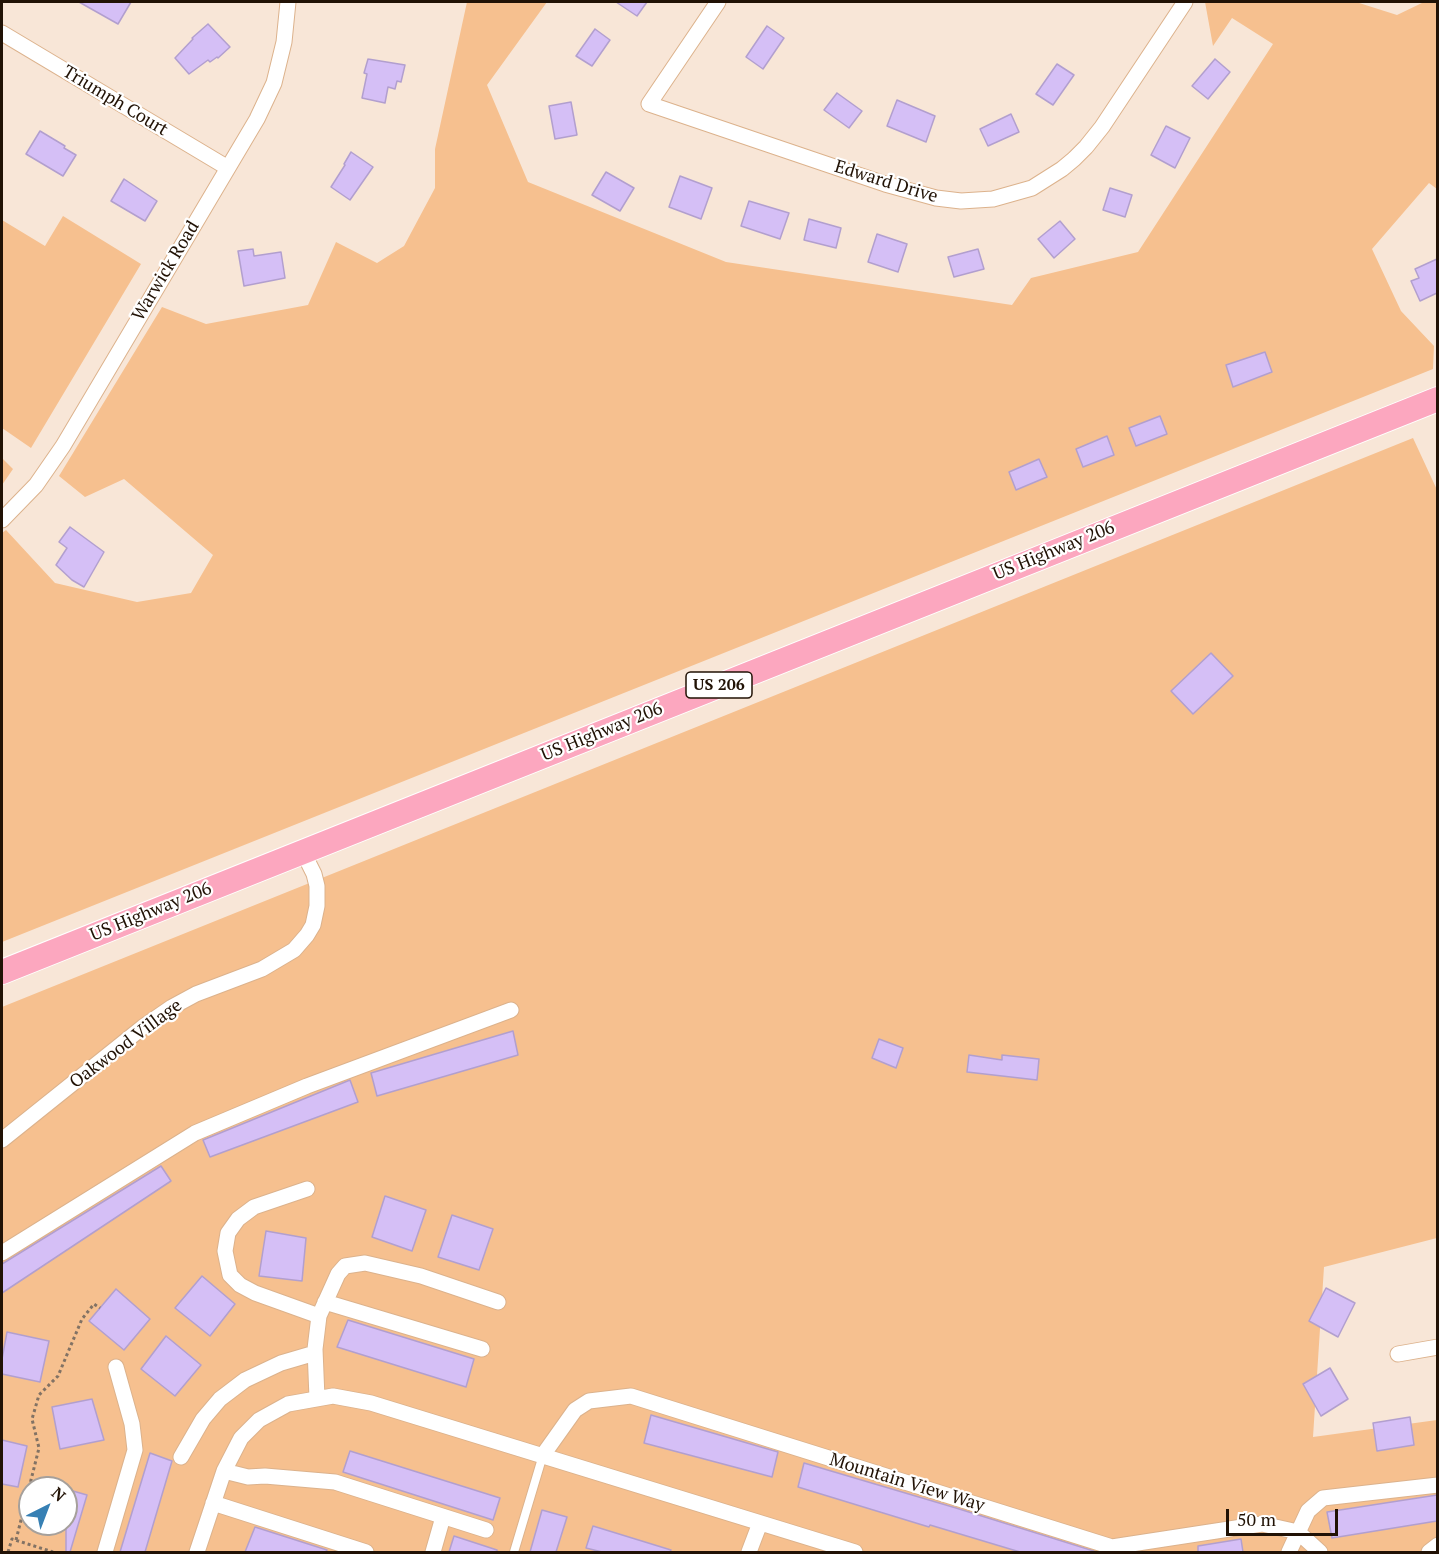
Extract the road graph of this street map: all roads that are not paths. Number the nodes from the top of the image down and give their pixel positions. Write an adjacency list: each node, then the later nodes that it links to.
1 (288, 2): 5 (street, Warwick Road)
2 (718, 2): 3 (street, Edward Drive)
3 (1185, 2)
4 (2, 33): 5 (street, Triumph Court)
5 (228, 168): 7 (street, Warwick Road)
6 (1437, 399): 8 (highway, US Highway 206 / US 206)
7 (2, 520)
8 (303, 852): 9 (highway, US Highway 206 / US 206); 11 (street, Oakwood Village)
9 (2, 972)
10 (511, 1010): 13 (street)
11 (2, 1140)
12 (307, 1189): 15 (street)
13 (2, 1253)
14 (498, 1302): 15 (street)
15 (322, 1309): 17 (street); 18 (street)
16 (1437, 1347): 19 (street)
17 (482, 1348)
18 (315, 1353): 21 (street); 23 (street)
19 (1398, 1354)
20 (116, 1367): 32 (street)
21 (317, 1398): 22 (street); 24 (street)
22 (543, 1455): 28 (street); 30 (street, Mountain View Way); 36 (lane, Mountain View Way)
23 (181, 1457)
24 (224, 1471): 26 (street); 27 (street)
25 (1437, 1485): 30 (street)
26 (213, 1503): 33 (street); 34 (street)
27 (444, 1517): 29 (street); 35 (street)
28 (760, 1523): 37 (street); 38 (street)
29 (486, 1530)
30 (1298, 1532): 39 (street); 40 (street, Mountain View Way)
31 (1437, 1545): 41 (street)
32 (105, 1552)
33 (197, 1552)
34 (366, 1552)
35 (433, 1552)
36 (514, 1552)
37 (749, 1552)
38 (855, 1552)
39 (1288, 1552)
40 (1320, 1552)
41 (1429, 1552)

